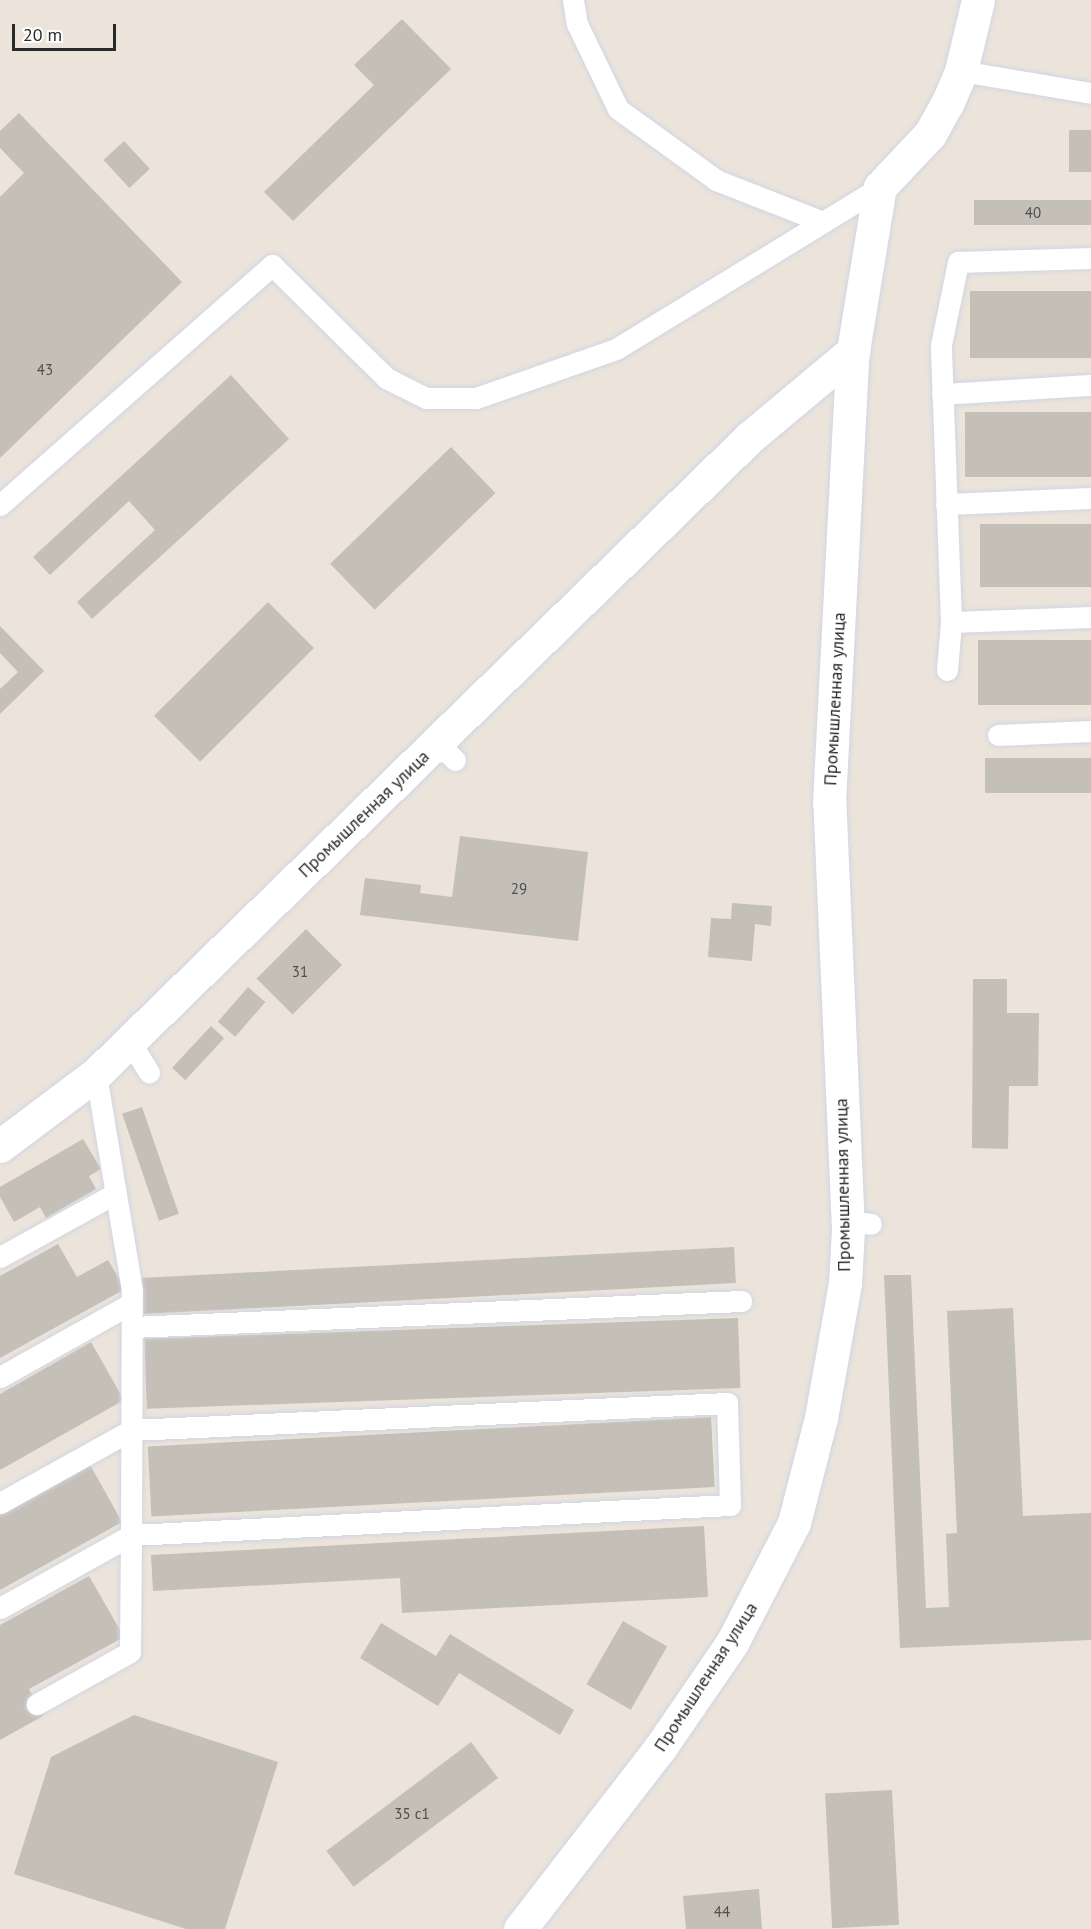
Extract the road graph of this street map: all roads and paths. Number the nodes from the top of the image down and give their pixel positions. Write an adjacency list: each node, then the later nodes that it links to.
1 (573, 0): 6 (lane)
2 (978, 0): 3 (street)
3 (961, 70): 4 (lane); 5 (street)
4 (1091, 93)
5 (880, 187): 6 (lane); 8 (street, Промышленная улица)
6 (823, 222): 13 (lane)
7 (1091, 258): 10 (lane)
8 (853, 351): 19 (street, Промышленная улица); 34 (street, Промышленная улица)
9 (1091, 385): 10 (lane)
10 (942, 394): 12 (lane)
11 (1091, 498): 12 (lane)
12 (946, 504): 15 (lane)
13 (0, 505)
14 (1091, 617): 15 (lane)
15 (951, 622): 16 (lane)
16 (947, 670)
17 (1091, 731): 18 (lane)
18 (998, 735)
19 (130, 1042): 20 (lane); 21 (street, Промышленная улица)
20 (149, 1073)
21 (96, 1074): 22 (street, Промышленная улица); 23 (lane)
22 (0, 1146)
23 (116, 1193): 24 (lane); 26 (lane)
24 (0, 1257)
25 (741, 1301): 27 (lane)
26 (132, 1303): 27 (lane); 28 (lane)
27 (132, 1327): 29 (lane)
28 (0, 1377)
29 (131, 1430): 30 (lane); 31 (lane); 31 (lane)
30 (0, 1503)
31 (131, 1534): 32 (lane); 33 (lane)
32 (0, 1608)
33 (37, 1704)
34 (520, 1929)

